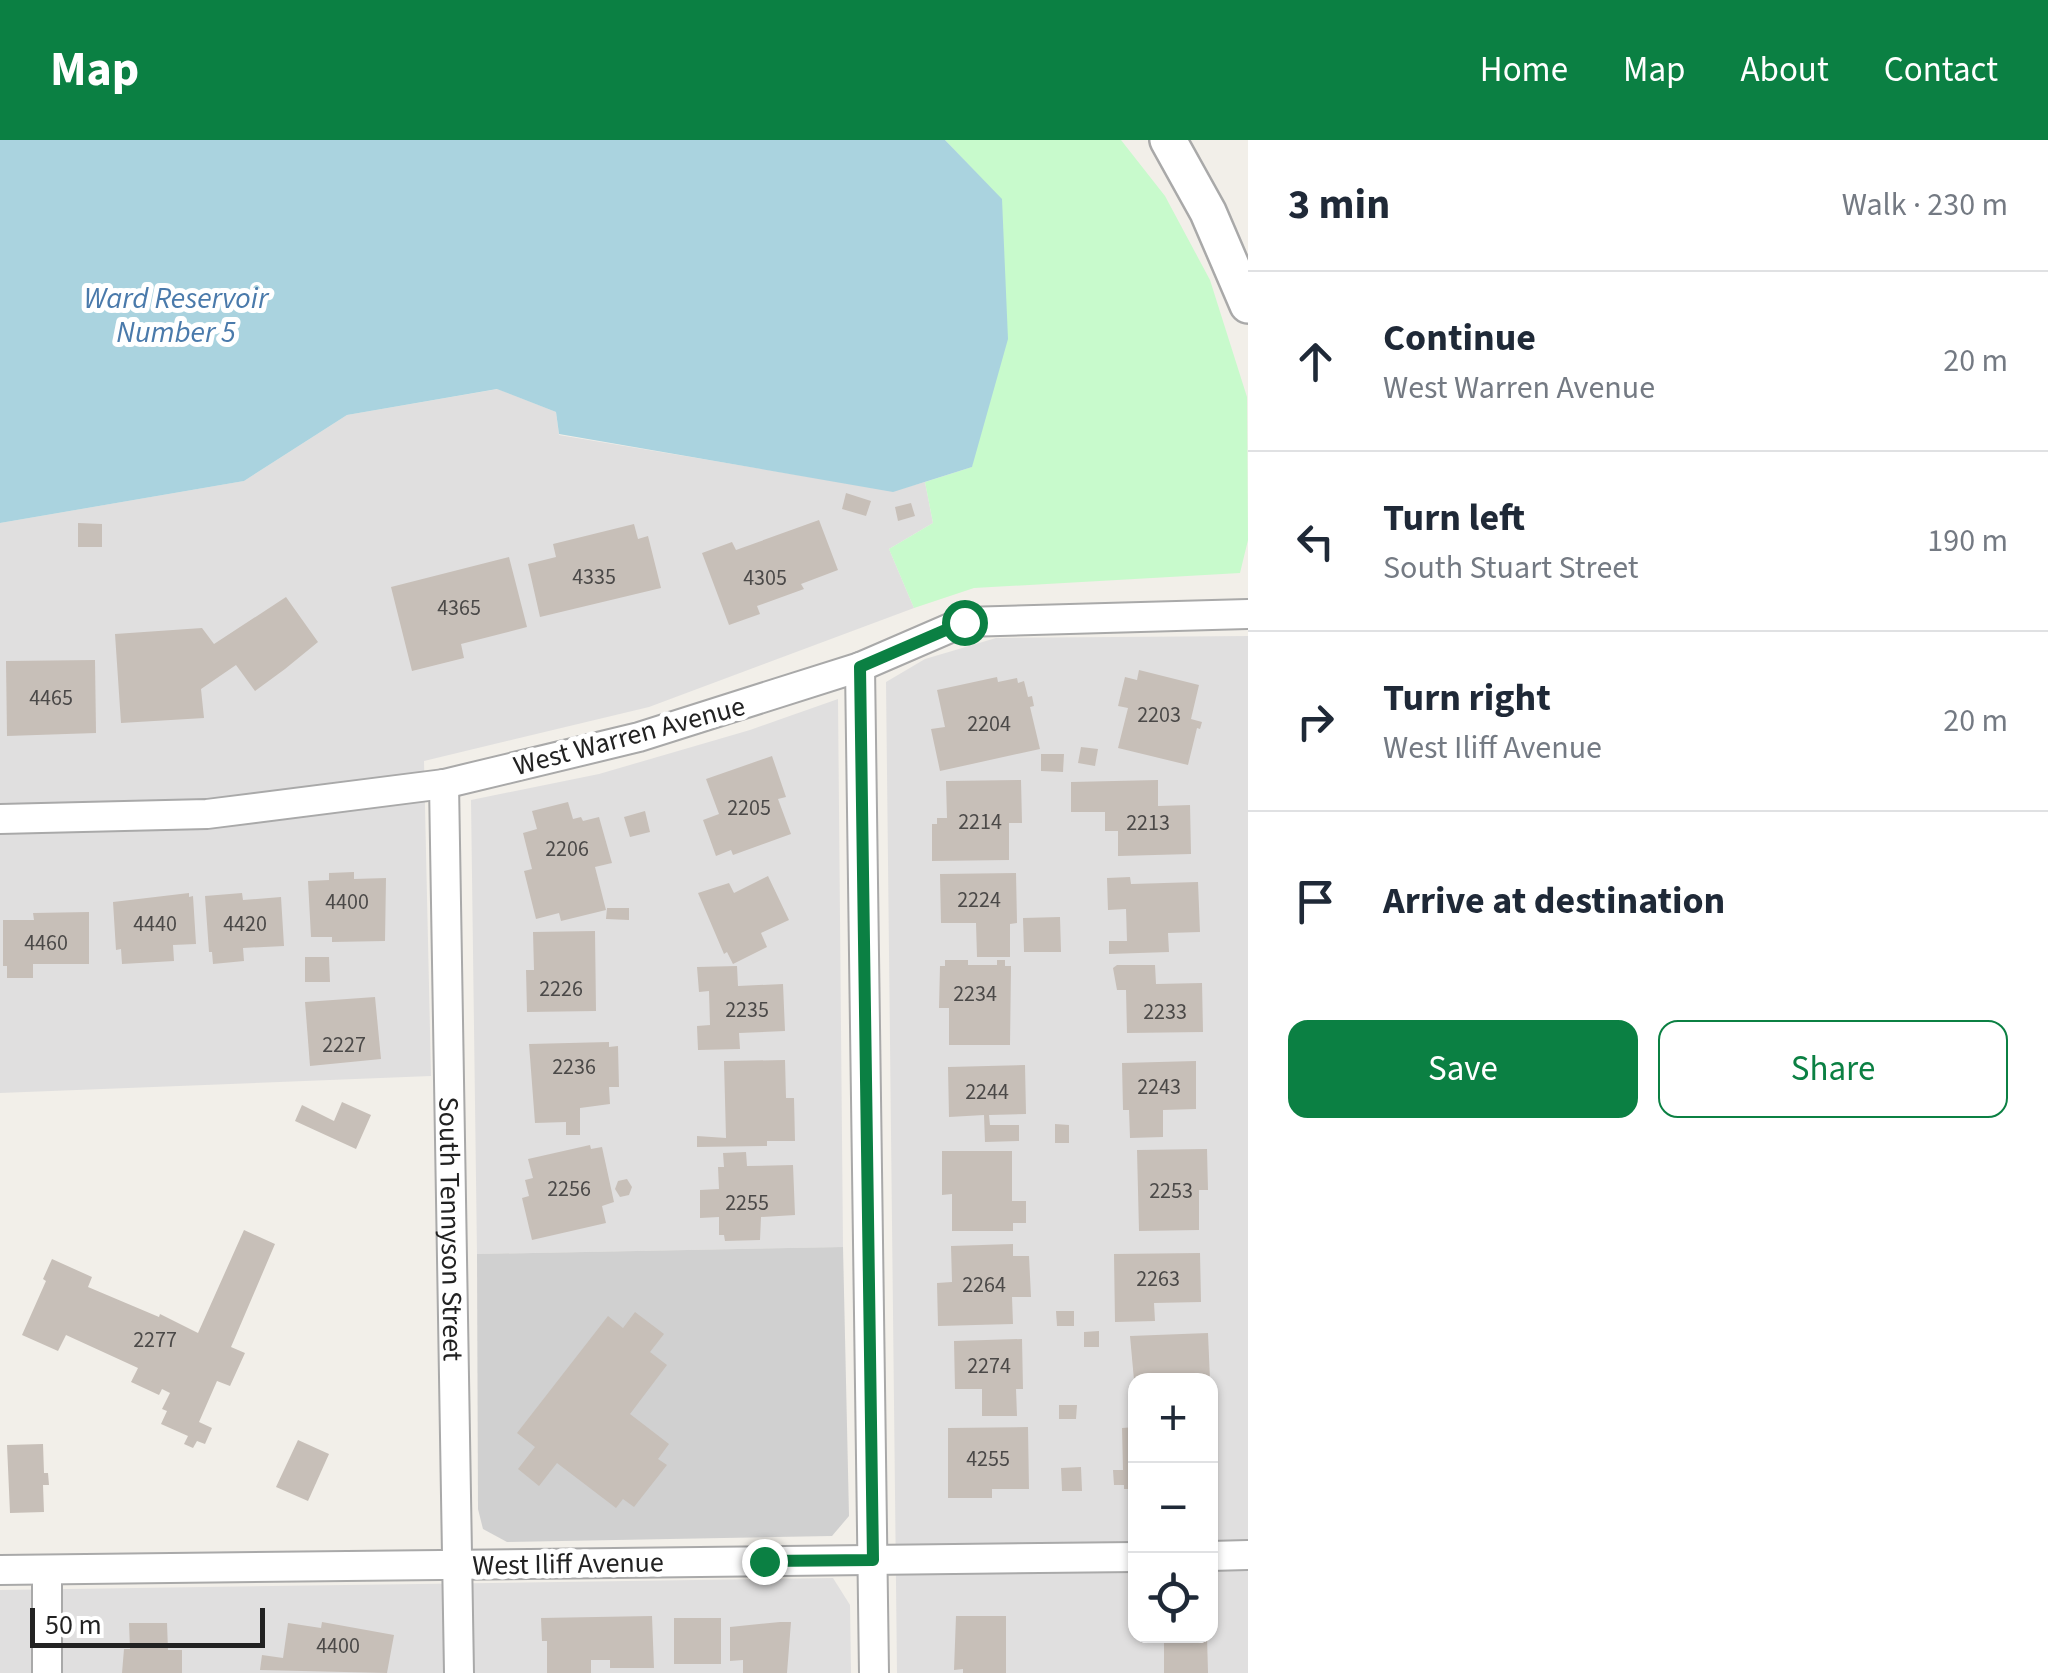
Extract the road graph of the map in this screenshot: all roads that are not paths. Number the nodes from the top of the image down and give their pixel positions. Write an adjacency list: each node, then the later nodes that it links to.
1 (1168, 140): 2 (street)
2 (1248, 305)
3 (1248, 614): 4 (street, West Warren Avenue)
4 (860, 667): 5 (street, West Warren Avenue); 10 (street)
5 (444, 784): 6 (street, West Warren Avenue); 11 (street, South Tennyson Street)
6 (0, 819)
7 (1248, 1555): 9 (street)
8 (1128, 1556): 10 (street, West Iliff Avenue)
9 (1218, 1556)
10 (873, 1560): 11 (street, West Iliff Avenue); 16 (street)
11 (458, 1564): 13 (street, West Iliff Avenue); 15 (street, South Tennyson Street)
12 (0, 1570): 13 (street, West Iliff Avenue)
13 (47, 1570): 14 (street)
14 (48, 1673)
15 (459, 1673)
16 (874, 1673)

